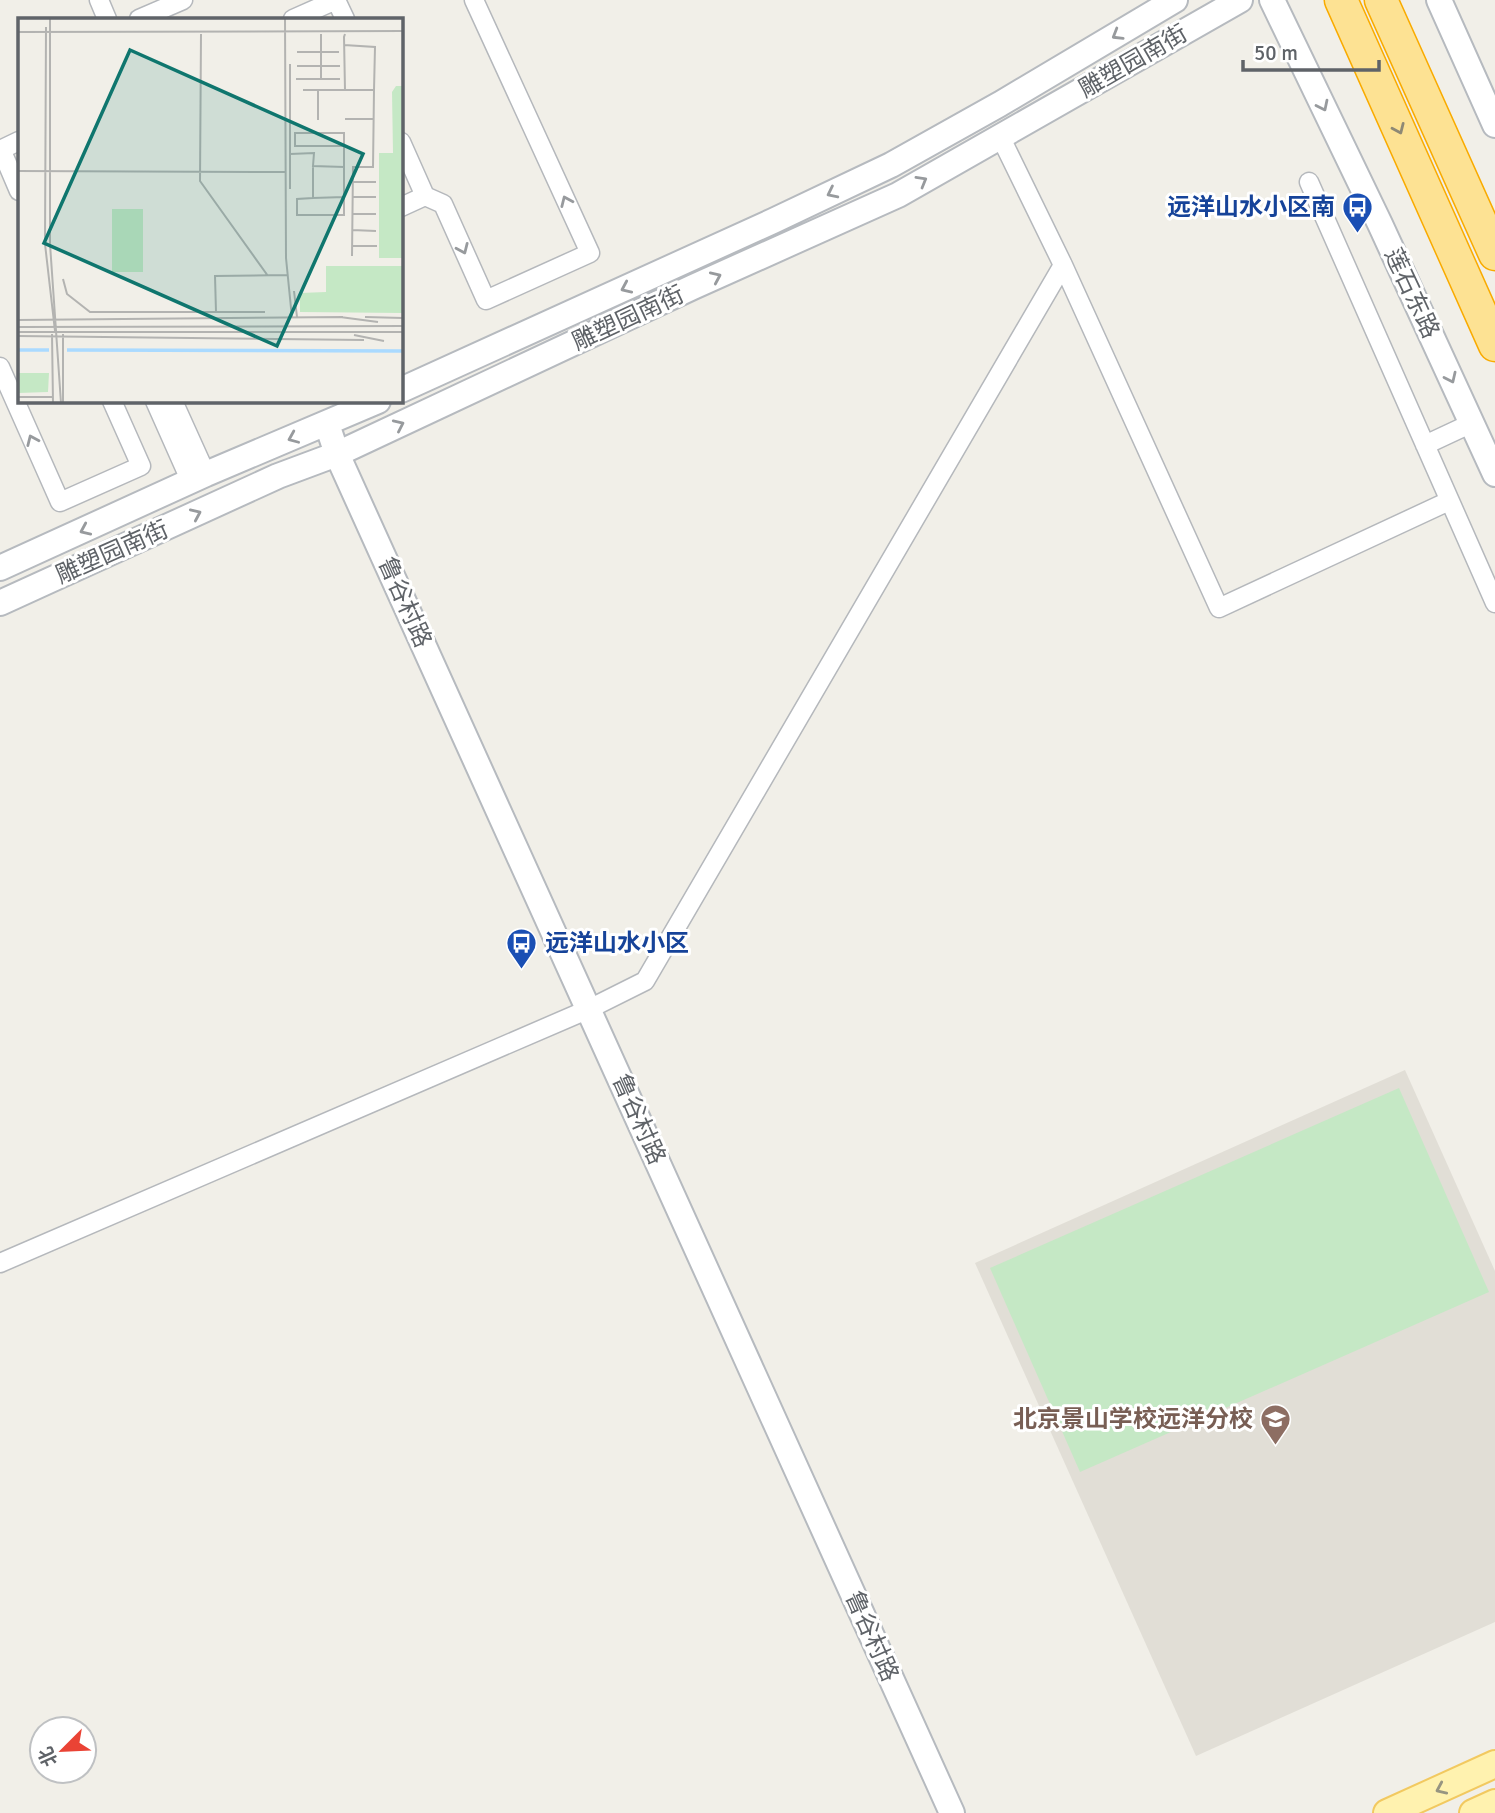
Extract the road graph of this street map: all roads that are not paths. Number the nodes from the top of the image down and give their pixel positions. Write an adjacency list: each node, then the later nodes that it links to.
1 (99, 0): 11 (street)
2 (183, 0): 12 (street)
3 (336, 0): 13 (street); 14 (street)
4 (474, 0): 23 (street, one-way to 4)
5 (1175, 0): 30 (main road, 雕塑园南街, one-way to 30)
6 (1240, 0): 16 (main road, 雕塑园南街)
7 (1272, 0): 35 (main road, 莲石东路, one-way to 35)
8 (1341, 0): 28 (highway, one-way to 28)
9 (1381, 0): 20 (highway)
10 (1439, 0): 15 (main road)
11 (107, 18)
12 (141, 18)
13 (295, 18)
14 (345, 18)
15 (1495, 125)
16 (1000, 136): 27 (street); 38 (main road, 雕塑园南街, one-way to 16)
17 (18, 141): 19 (street)
18 (402, 144): 23 (street)
19 (0, 149): 22 (street)
20 (1451, 155): 25 (highway); 26 (highway)
21 (1309, 182): 37 (street)
22 (18, 189)
23 (425, 196): 24 (street)
24 (402, 207)
25 (1495, 239)
26 (1495, 254)
27 (1063, 265): 41 (street); 45 (street)
28 (1495, 345)
29 (0, 367): 31 (street, one-way to 29)
30 (402, 390)
31 (112, 402)
32 (156, 402): 40 (street)
33 (173, 402): 40 (street)
34 (376, 402): 36 (main road, 雕塑园南街)
35 (1472, 423): 37 (street); 39 (main road, 莲石东路)
36 (327, 424): 38 (main road, 鲁谷村路); 40 (main road, 雕塑园南街, one-way to 40)
37 (1425, 445): 41 (street)
38 (337, 454): 43 (main road, 雕塑园南街, one-way to 38); 45 (main road, 鲁谷村路)
39 (1495, 474)
40 (198, 478): 42 (main road, 雕塑园南街, one-way to 42)
41 (1449, 501): 44 (street)
42 (0, 568)
43 (0, 603)
44 (1495, 603)
45 (589, 1009): 46 (street); 49 (main road, 鲁谷村路)
46 (0, 1263)
47 (1495, 1764): 50 (main road, one-way to 50)
48 (1495, 1802): 51 (main road)
49 (952, 1813)
50 (1387, 1813)
51 (1473, 1813)

